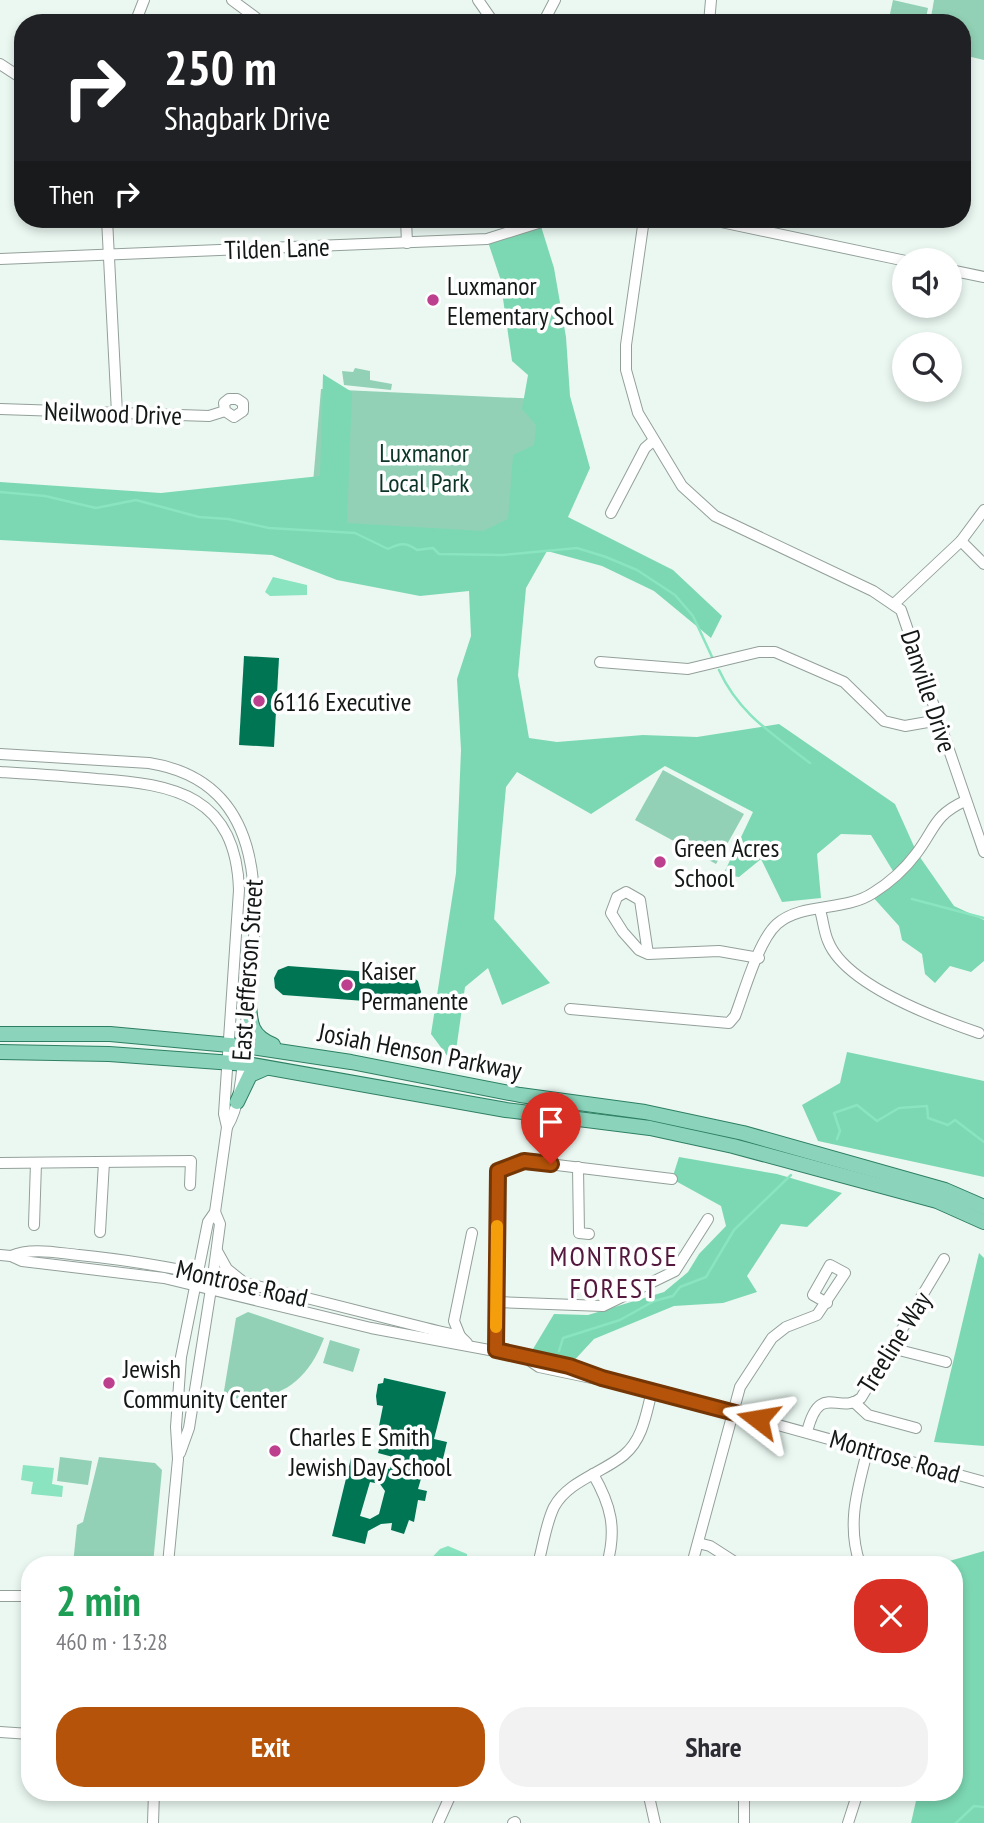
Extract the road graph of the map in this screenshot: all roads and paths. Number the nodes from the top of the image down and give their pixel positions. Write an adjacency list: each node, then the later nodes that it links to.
1 (232, 0): 2 (street)
2 (251, 14)
3 (108, 228): 9 (street)
4 (406, 228): 8 (street)
5 (522, 228): 8 (street, Tilden Lane)
6 (643, 228): 17 (street, Danville Drive)
7 (750, 228): 10 (street)
8 (407, 243): 9 (street, Tilden Lane)
9 (109, 254): 11 (street, Tilden Lane); 16 (street)
10 (892, 258)
11 (0, 259)
12 (962, 272): 13 (street)
13 (984, 277)
14 (0, 409): 16 (street, Neilwood Drive)
15 (225, 411): 16 (street, Neilwood Drive)
16 (117, 413)
17 (653, 441): 19 (street); 22 (street, Danville Drive)
18 (984, 510): 20 (street)
19 (611, 513)
20 (961, 541): 21 (street); 22 (street)
21 (984, 564)
22 (895, 603): 24 (street, Danville Drive)
23 (600, 662): 24 (street)
24 (939, 720): 31 (street, Danville Drive)
25 (0, 754): 26 (street, East Jefferson Street)
26 (42, 757): 27 (street, East Jefferson Street); 29 (street)
27 (103, 760): 30 (street); 34 (street, East Jefferson Street)
28 (0, 772): 29 (street)
29 (39, 775): 30 (street)
30 (102, 779): 35 (street, East Jefferson Street)
31 (965, 801): 32 (street, Danville Drive); 33 (street)
32 (984, 852)
33 (820, 909): 37 (street); 40 (street)
34 (255, 911): 35 (street); 38 (street, East Jefferson Street)
35 (238, 914): 42 (street, East Jefferson Street)
36 (648, 954): 36 (street); 37 (street)
37 (759, 958): 39 (street)
38 (249, 1002): 42 (street, East Jefferson Street); 43 (main road)
39 (570, 1009)
40 (979, 1033)
41 (0, 1034): 42 (main road, Josiah Henson Parkway)
42 (237, 1045): 43 (main road, Josiah Henson Parkway); 45 (street, East Jefferson Street)
43 (287, 1051): 47 (main road, Josiah Henson Parkway)
44 (0, 1052): 45 (main road, Josiah Henson Parkway)
45 (235, 1063): 46 (main road, Josiah Henson Parkway); 49 (street, East Jefferson Street); 50 (street, East Jefferson Street)
46 (268, 1067): 48 (main road, Josiah Henson Parkway); 49 (main road)
47 (425, 1077): 48 (main road); 57 (main road, Josiah Henson Parkway)
48 (352, 1080): 60 (main road, Josiah Henson Parkway)
49 (237, 1102): 50 (street, East Jefferson Street)
50 (227, 1127): 58 (street, East Jefferson Street)
51 (104, 1162): 53 (street); 56 (street); 62 (street)
52 (0, 1163): 53 (street)
53 (36, 1163): 61 (street)
54 (578, 1167): 55 (street); 64 (street); 73 (street)
55 (672, 1179)
56 (190, 1185)
57 (984, 1207)
58 (215, 1212): 65 (street, East Jefferson Street); 68 (street, East Jefferson Street)
59 (708, 1219): 73 (street)
60 (984, 1222)
61 (34, 1225)
62 (100, 1232)
63 (472, 1233): 75 (street)
64 (589, 1234)
65 (216, 1250): 69 (street, East Jefferson Street); 70 (street)
66 (6, 1255): 68 (street, Montrose Road); 71 (street, Montrose Road)
67 (944, 1259): 78 (street, Treeline Way)
68 (198, 1272): 69 (street, Montrose Road); 71 (street, East Jefferson Street)
69 (213, 1276): 70 (street, Montrose Road); 72 (street, East Jefferson Street)
70 (244, 1283): 76 (street, Montrose Road)
71 (196, 1284): 72 (street, Montrose Road); 87 (street, East Jefferson Street)
72 (211, 1288): 77 (street, Montrose Road); 87 (street, East Jefferson Street)
73 (497, 1302): 79 (street)
74 (827, 1303): 83 (street)
75 (454, 1321): 76 (street); 77 (street)
76 (438, 1331): 77 (street, Montrose Road)
77 (463, 1340): 79 (street, Montrose Road)
78 (891, 1348): 80 (street); 82 (street, Treeline Way)
79 (496, 1350): 81 (street, Montrose Road)
80 (946, 1362)
81 (652, 1391): 83 (street, Montrose Road); 88 (street)
82 (854, 1402): 84 (street); 85 (street, Treeline Way)
83 (732, 1412): 85 (street, Montrose Road); 90 (street)
84 (916, 1428)
85 (807, 1432): 86 (street, Montrose Road)
86 (869, 1448): 89 (street, Montrose Road); 96 (street)
87 (178, 1459): 91 (street, East Jefferson Street)
88 (593, 1474): 92 (street); 93 (street)
89 (984, 1482)
90 (698, 1543): 94 (street); 95 (street)
91 (168, 1556)
92 (540, 1556)
93 (609, 1556)
94 (694, 1556)
95 (726, 1556)
96 (858, 1556)
97 (21, 1595): 98 (street)
98 (0, 1596)
99 (0, 1732): 100 (street)
100 (21, 1733)
101 (154, 1801): 107 (street)
102 (448, 1801): 106 (street)
103 (650, 1801): 109 (street)
104 (744, 1801): 110 (street)
105 (855, 1801): 111 (street)
106 (439, 1820): 108 (street)
107 (153, 1823)
108 (453, 1823)
109 (655, 1823)
110 (744, 1823)
111 (848, 1823)

